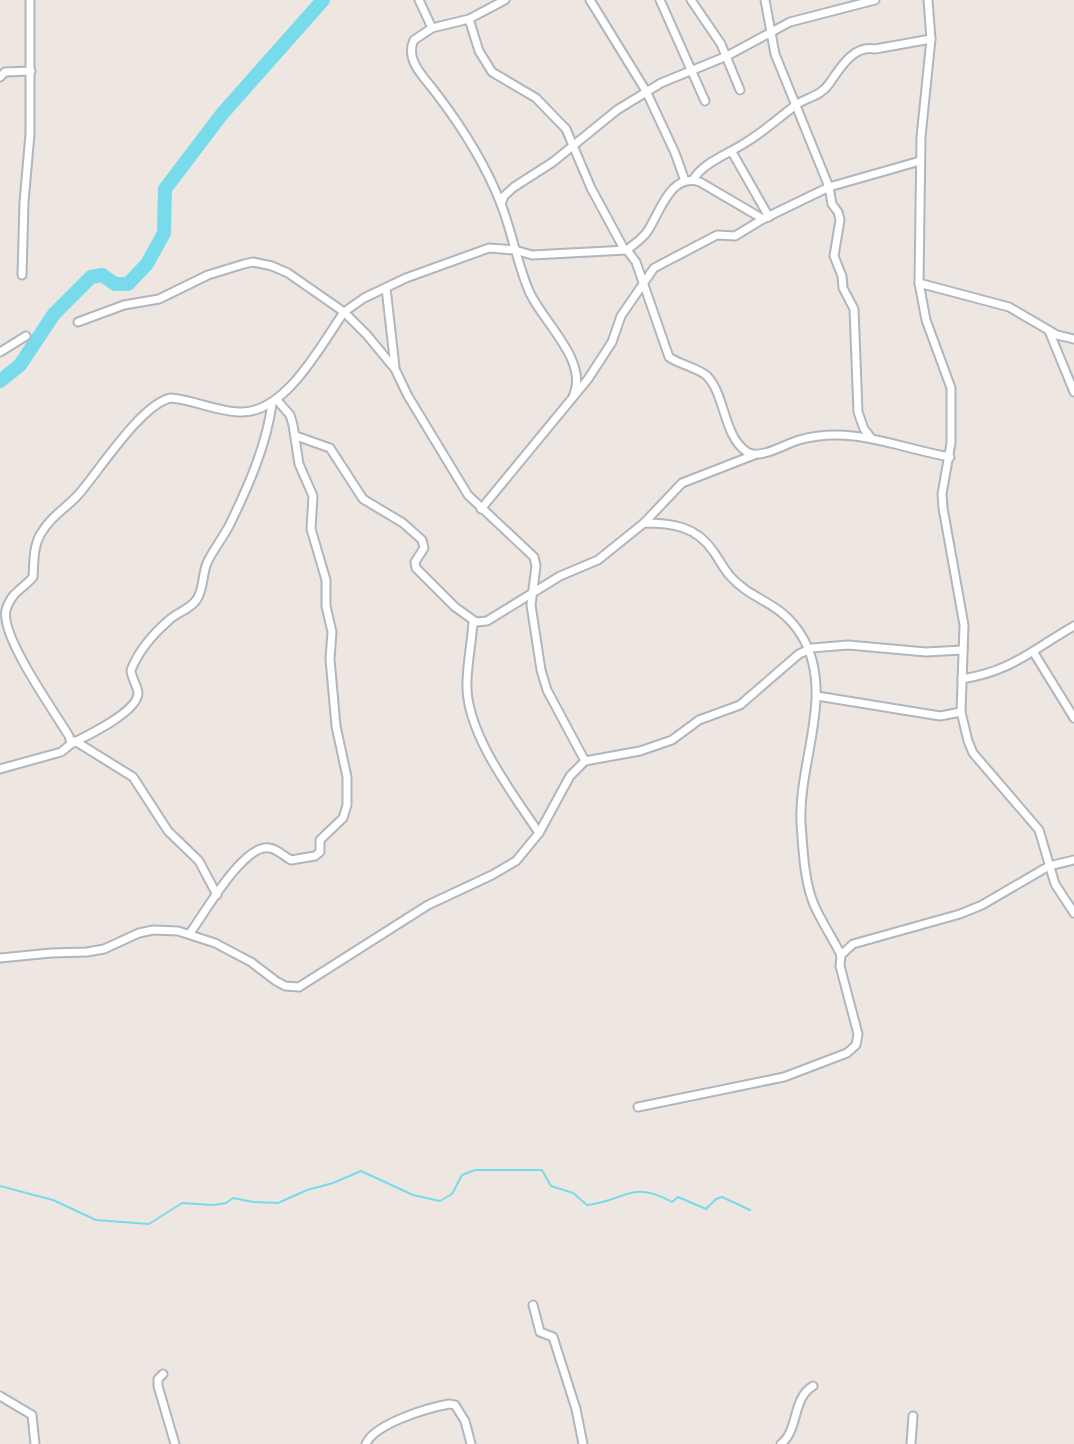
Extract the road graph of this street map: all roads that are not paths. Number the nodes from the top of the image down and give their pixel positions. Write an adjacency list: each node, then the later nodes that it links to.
1 (30, 0): 16 (street)
2 (419, 0): 11 (street)
3 (505, 0): 10 (street)
4 (590, 0): 19 (street)
5 (660, 0): 15 (street)
6 (691, 0): 14 (street)
7 (765, 0): 12 (street)
8 (875, 0): 12 (street)
9 (928, 0): 13 (street)
10 (469, 19): 11 (street); 22 (street)
11 (432, 28): 27 (street)
12 (770, 34): 14 (street); 21 (street)
13 (931, 39): 21 (street); 24 (street)
14 (727, 56): 15 (street); 18 (street)
15 (692, 68): 19 (street); 20 (street)
16 (31, 71): 17 (street); 31 (street)
17 (0, 77)
18 (740, 90)
19 (646, 91): 22 (street); 25 (street)
20 (705, 101)
21 (795, 105): 23 (street); 26 (street)
22 (574, 144): 27 (street); 30 (street)
23 (732, 152): 25 (street); 28 (street)
24 (920, 161): 26 (street); 32 (street)
25 (689, 181): 28 (street); 30 (street)
26 (829, 187): 28 (street); 46 (street)
27 (501, 205): 29 (street)
28 (766, 218): 33 (street)
29 (515, 250): 30 (street); 34 (street); 43 (street)
30 (626, 250): 33 (street)
31 (22, 275)
32 (919, 283): 37 (street); 48 (street)
33 (643, 284): 43 (street); 47 (street)
34 (386, 288): 35 (street); 41 (street)
35 (344, 312): 36 (street); 41 (street); 44 (street)
36 (78, 322)
37 (1049, 331): 39 (street); 42 (street)
38 (26, 336): 40 (street)
39 (1074, 339)
40 (0, 352)
41 (395, 369): 49 (street)
42 (1074, 392)
43 (574, 394): 49 (street)
44 (274, 402): 45 (street); 61 (street); 61 (street)
45 (296, 436): 52 (street); 67 (street)
46 (871, 438): 47 (street); 48 (street)
47 (754, 455): 50 (street)
48 (950, 457): 55 (street)
49 (481, 509): 51 (street)
50 (644, 523): 51 (street); 54 (street)
51 (531, 595): 52 (street); 62 (street)
52 (473, 621): 64 (street)
53 (1074, 626): 56 (street)
54 (808, 650): 55 (street); 58 (street); 62 (street)
55 (963, 650): 57 (street)
56 (1034, 653): 57 (street); 60 (street)
57 (962, 679): 59 (street)
58 (817, 696): 59 (street); 70 (street)
59 (961, 712): 66 (street)
60 (1074, 718)
61 (73, 743): 63 (street); 67 (street)
62 (585, 761): 64 (street)
63 (0, 769)
64 (539, 833): 69 (street)
65 (1074, 860): 66 (street)
66 (1049, 866): 68 (street); 70 (street)
67 (217, 895): 69 (street)
68 (1074, 913)
69 (190, 933): 71 (street)
70 (841, 955): 72 (street)
71 (0, 958)
72 (638, 1107)
73 (533, 1305): 82 (street)
74 (163, 1374): 79 (street)
75 (813, 1386): 83 (street)
76 (0, 1396): 78 (street)
77 (913, 1416): 84 (street)
78 (35, 1444)
79 (175, 1444)
80 (366, 1444): 81 (street)
81 (471, 1444)
82 (583, 1444)
83 (781, 1444)
84 (911, 1444)

